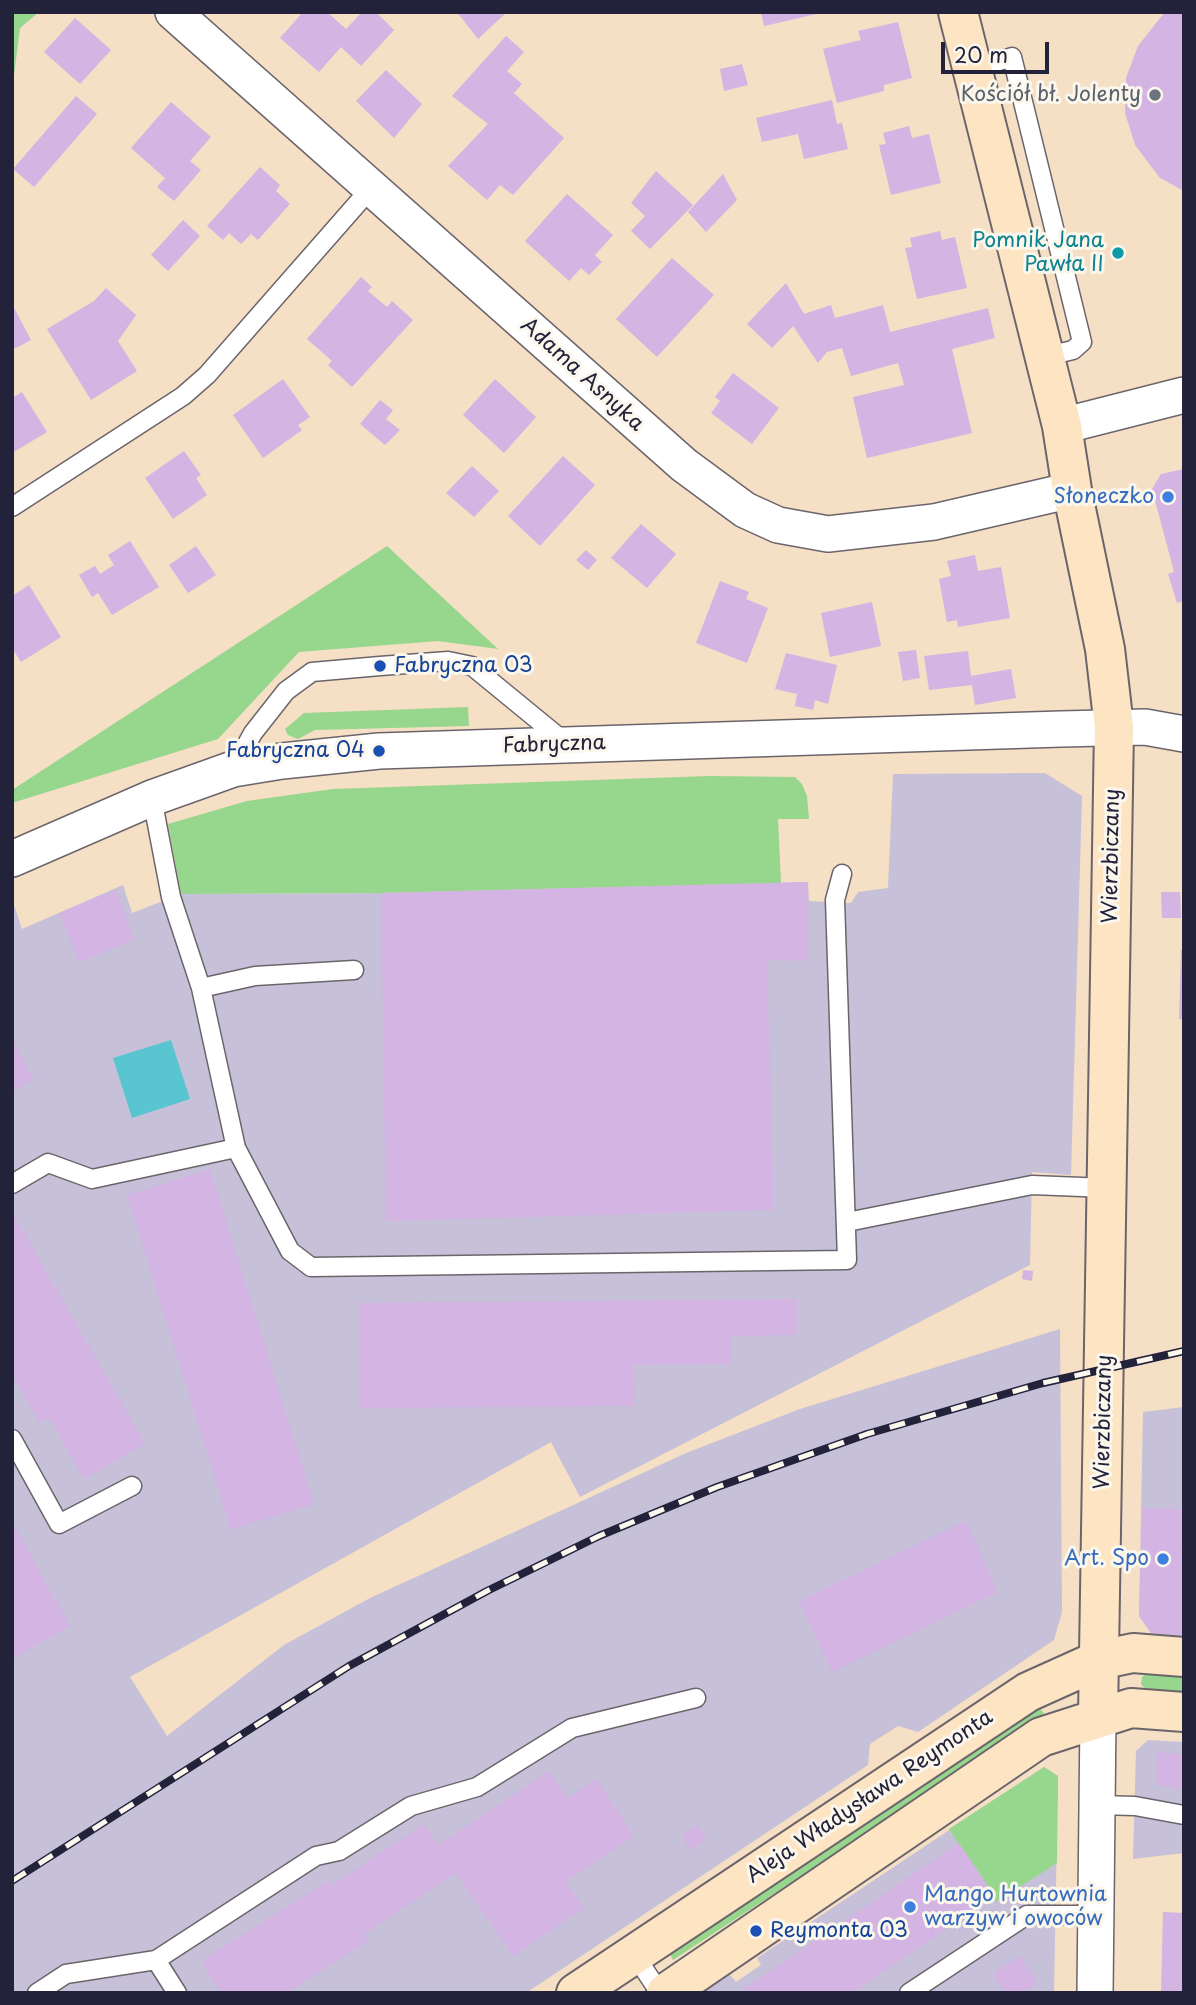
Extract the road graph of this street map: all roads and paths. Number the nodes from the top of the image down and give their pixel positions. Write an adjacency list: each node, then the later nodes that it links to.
1 (173, 12): 3 (street, Adama Asnyka)
2 (958, 12): 5 (street, Wierzbiczany)
3 (371, 188): 6 (street, Adama Asnyka); 7 (lane)
4 (1184, 394): 5 (street)
5 (1062, 426): 6 (street, Wierzbiczany)
6 (1072, 490): 8 (street, Wierzbiczany)
7 (12, 508)
8 (1114, 727): 9 (street, Fabryczna); 10 (street, Fabryczna); 19 (street, Wierzbiczany)
9 (1184, 734)
10 (567, 745): 11 (street, Fabryczna); 11 (lane)
11 (233, 769): 12 (street, Fabryczna)
12 (152, 798): 13 (street, Fabryczna); 16 (lane)
13 (12, 859)
14 (842, 874): 20 (lane)
15 (354, 970): 16 (lane)
16 (201, 988): 17 (lane)
17 (236, 1148): 18 (lane); 20 (lane)
18 (12, 1184)
19 (1107, 1188): 20 (lane); 24 (street, Wierzbiczany)
20 (847, 1222)
21 (12, 1440): 22 (lane)
22 (132, 1486)
23 (1184, 1657): 24 (street, Aleja Władysława Reymonta)
24 (1099, 1660): 27 (street, Wierzbiczany); 31 (street, Aleja Władysława Reymonta)
25 (696, 1698): 32 (lane)
26 (1184, 1712): 27 (street)
27 (1098, 1716): 28 (street); 36 (street)
28 (1097, 1805): 29 (lane); 30 (street)
29 (1184, 1815)
30 (1095, 1915): 37 (lane); 38 (street)
31 (634, 1954): 35 (street, Aleja Władysława Reymonta); 36 (lane)
32 (156, 1960): 33 (lane); 34 (lane)
33 (37, 1993)
34 (177, 1993)
35 (576, 1993)
36 (663, 1993)
37 (909, 1993)
38 (1095, 1993)

